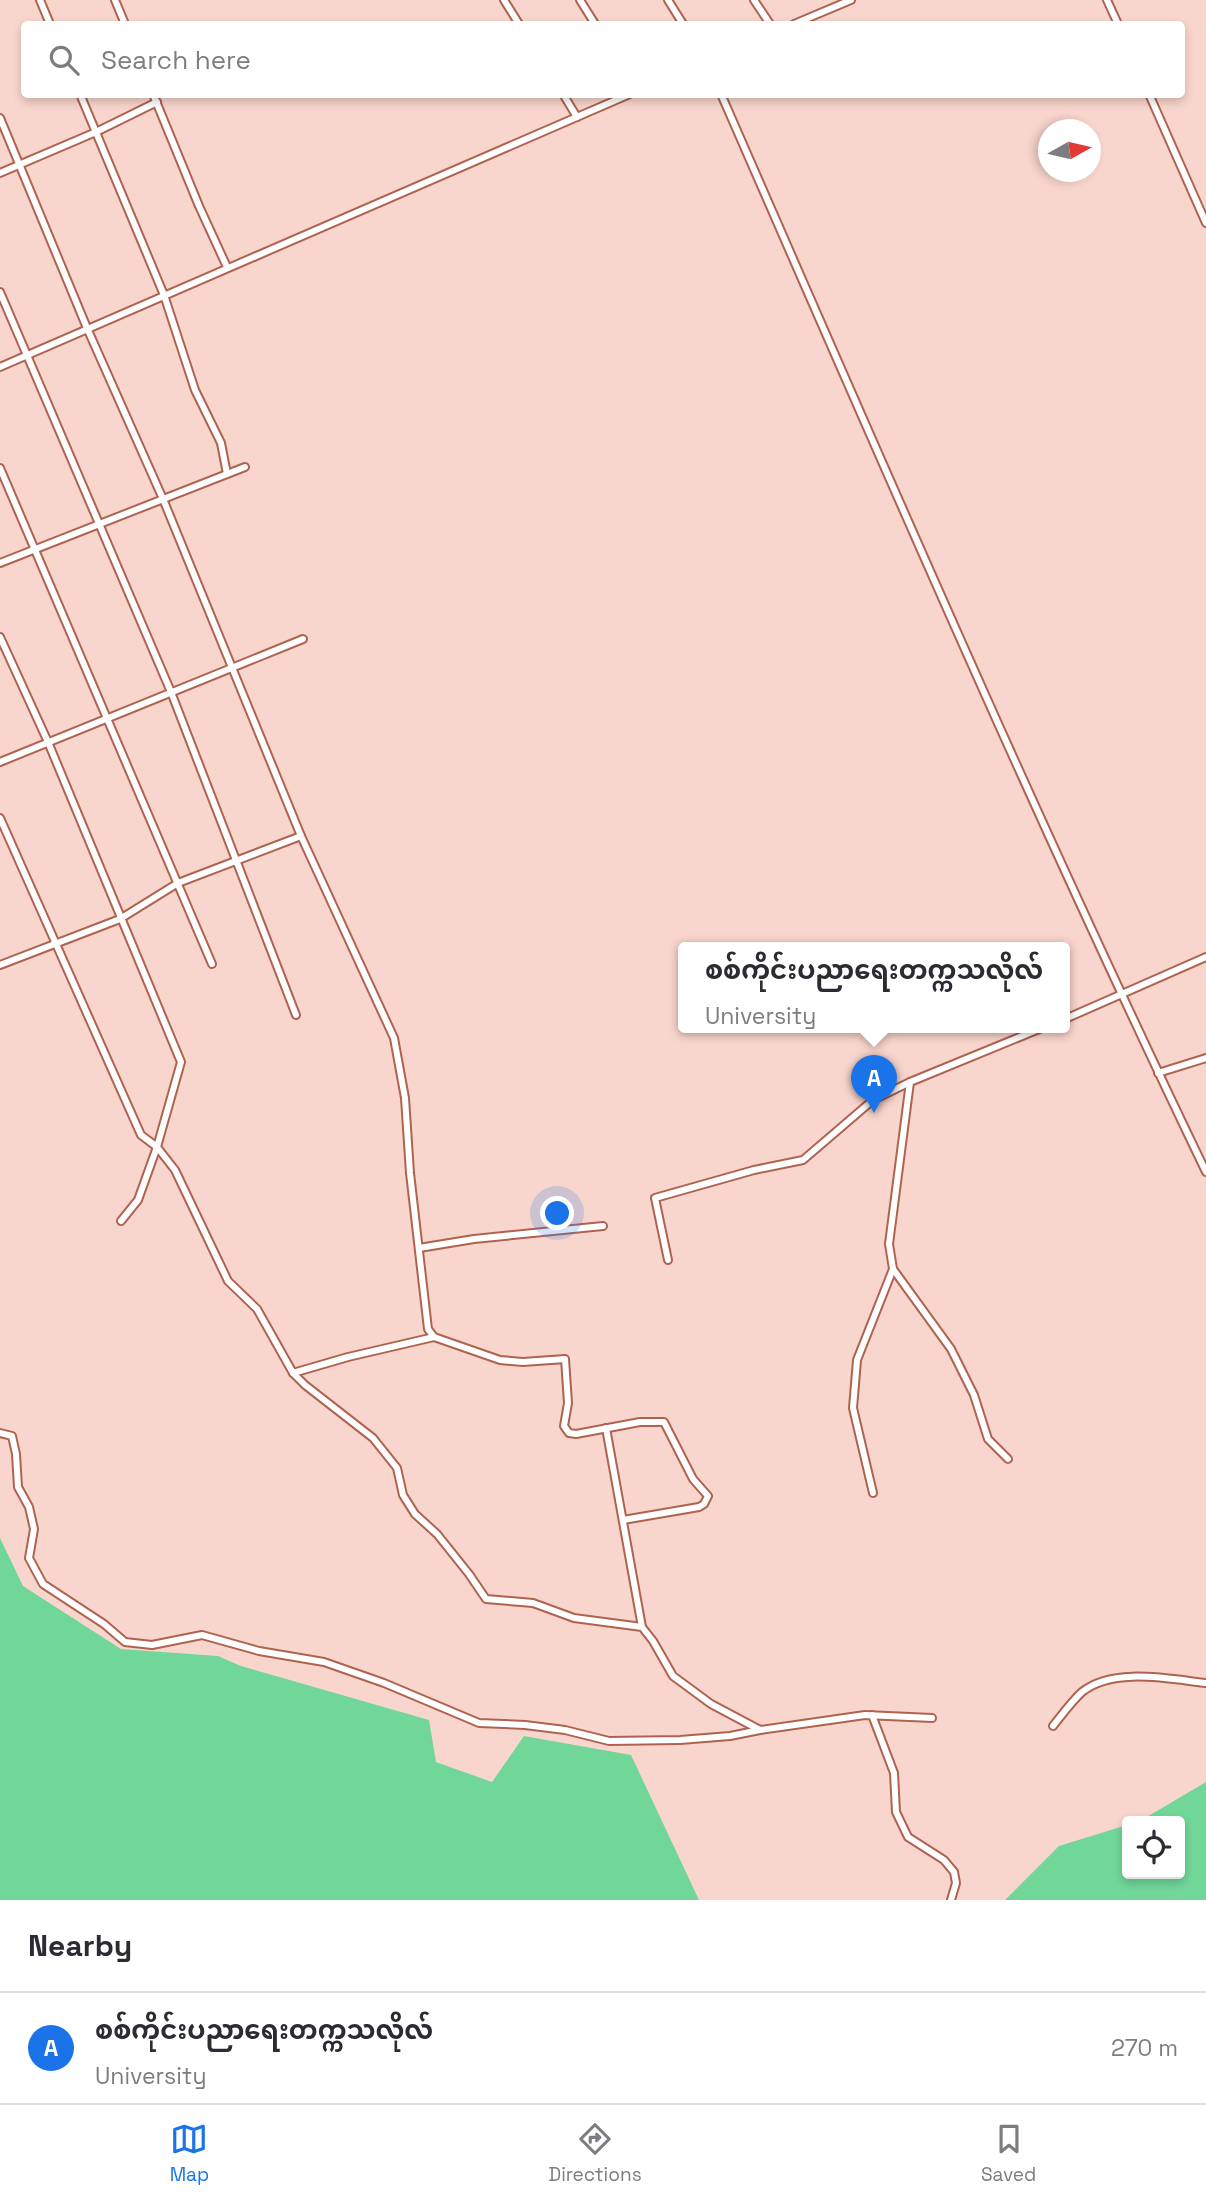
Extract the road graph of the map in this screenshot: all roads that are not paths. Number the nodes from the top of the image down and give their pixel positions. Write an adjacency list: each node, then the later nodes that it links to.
1 (40, 0): 10 (street)
2 (114, 0): 11 (street)
3 (504, 0): 12 (street)
4 (580, 0): 13 (street)
5 (668, 0): 14 (street)
6 (754, 0): 15 (street)
7 (851, 0): 9 (street)
8 (1107, 0): 17 (street)
9 (836, 3): 16 (street)
10 (49, 21)
11 (124, 21)
12 (517, 21)
13 (593, 21)
14 (681, 21)
15 (768, 21)
16 (800, 21)
17 (1117, 21)
18 (82, 98): 27 (street)
19 (155, 98): 24 (street)
20 (565, 98): 25 (street)
21 (621, 98): 25 (street)
22 (723, 98): 60 (street)
23 (1151, 98): 30 (street)
24 (157, 102): 27 (street); 31 (street)
25 (577, 117): 31 (street)
26 (0, 118): 28 (street)
27 (96, 132): 28 (street); 33 (street)
28 (19, 164): 29 (street); 34 (street)
29 (0, 173)
30 (1206, 223)
31 (227, 267): 33 (street)
32 (0, 292): 35 (street)
33 (164, 295): 34 (street); 39 (street)
34 (87, 328): 35 (street); 40 (street)
35 (27, 354): 36 (street); 41 (street)
36 (0, 367)
37 (246, 467): 39 (street)
38 (0, 468): 42 (street)
39 (227, 474): 40 (street)
40 (163, 499): 41 (street); 46 (street)
41 (98, 525): 42 (street); 47 (street)
42 (34, 550): 43 (street); 48 (street)
43 (0, 563)
44 (0, 637): 49 (street)
45 (303, 639): 46 (street)
46 (233, 667): 47 (street); 52 (street)
47 (171, 692): 48 (street); 53 (street)
48 (106, 719): 49 (street); 54 (street)
49 (48, 742): 50 (street); 55 (street)
50 (0, 762)
51 (0, 818): 56 (street)
52 (301, 836): 53 (street); 71 (street)
53 (237, 862): 54 (street); 61 (street)
54 (178, 883): 55 (street); 58 (street)
55 (120, 919): 56 (street); 67 (street)
56 (56, 943): 59 (street); 67 (street)
57 (1206, 957): 60 (street)
58 (212, 964)
59 (0, 965)
60 (1122, 994): 62 (street); 65 (street)
61 (296, 1015)
62 (1070, 1016)
63 (1029, 1033): 66 (street)
64 (1206, 1058): 65 (street)
65 (1158, 1073): 68 (street)
66 (910, 1082): 72 (street); 73 (street)
67 (157, 1147): 69 (street); 75 (street)
68 (1206, 1172)
69 (121, 1221)
70 (603, 1226): 71 (street)
71 (419, 1248): 74 (street)
72 (668, 1260)
73 (893, 1269): 78 (street); 79 (street)
74 (434, 1337): 75 (street); 76 (street)
75 (293, 1373): 81 (street)
76 (606, 1428): 80 (street); 80 (street)
77 (0, 1433): 86 (street)
78 (1008, 1459)
79 (873, 1493)
80 (623, 1520): 81 (street)
81 (642, 1627): 86 (street)
82 (1206, 1683): 85 (street)
83 (872, 1715): 84 (street); 86 (street); 87 (street)
84 (932, 1718)
85 (1053, 1726)
86 (760, 1730)
87 (951, 1900)

